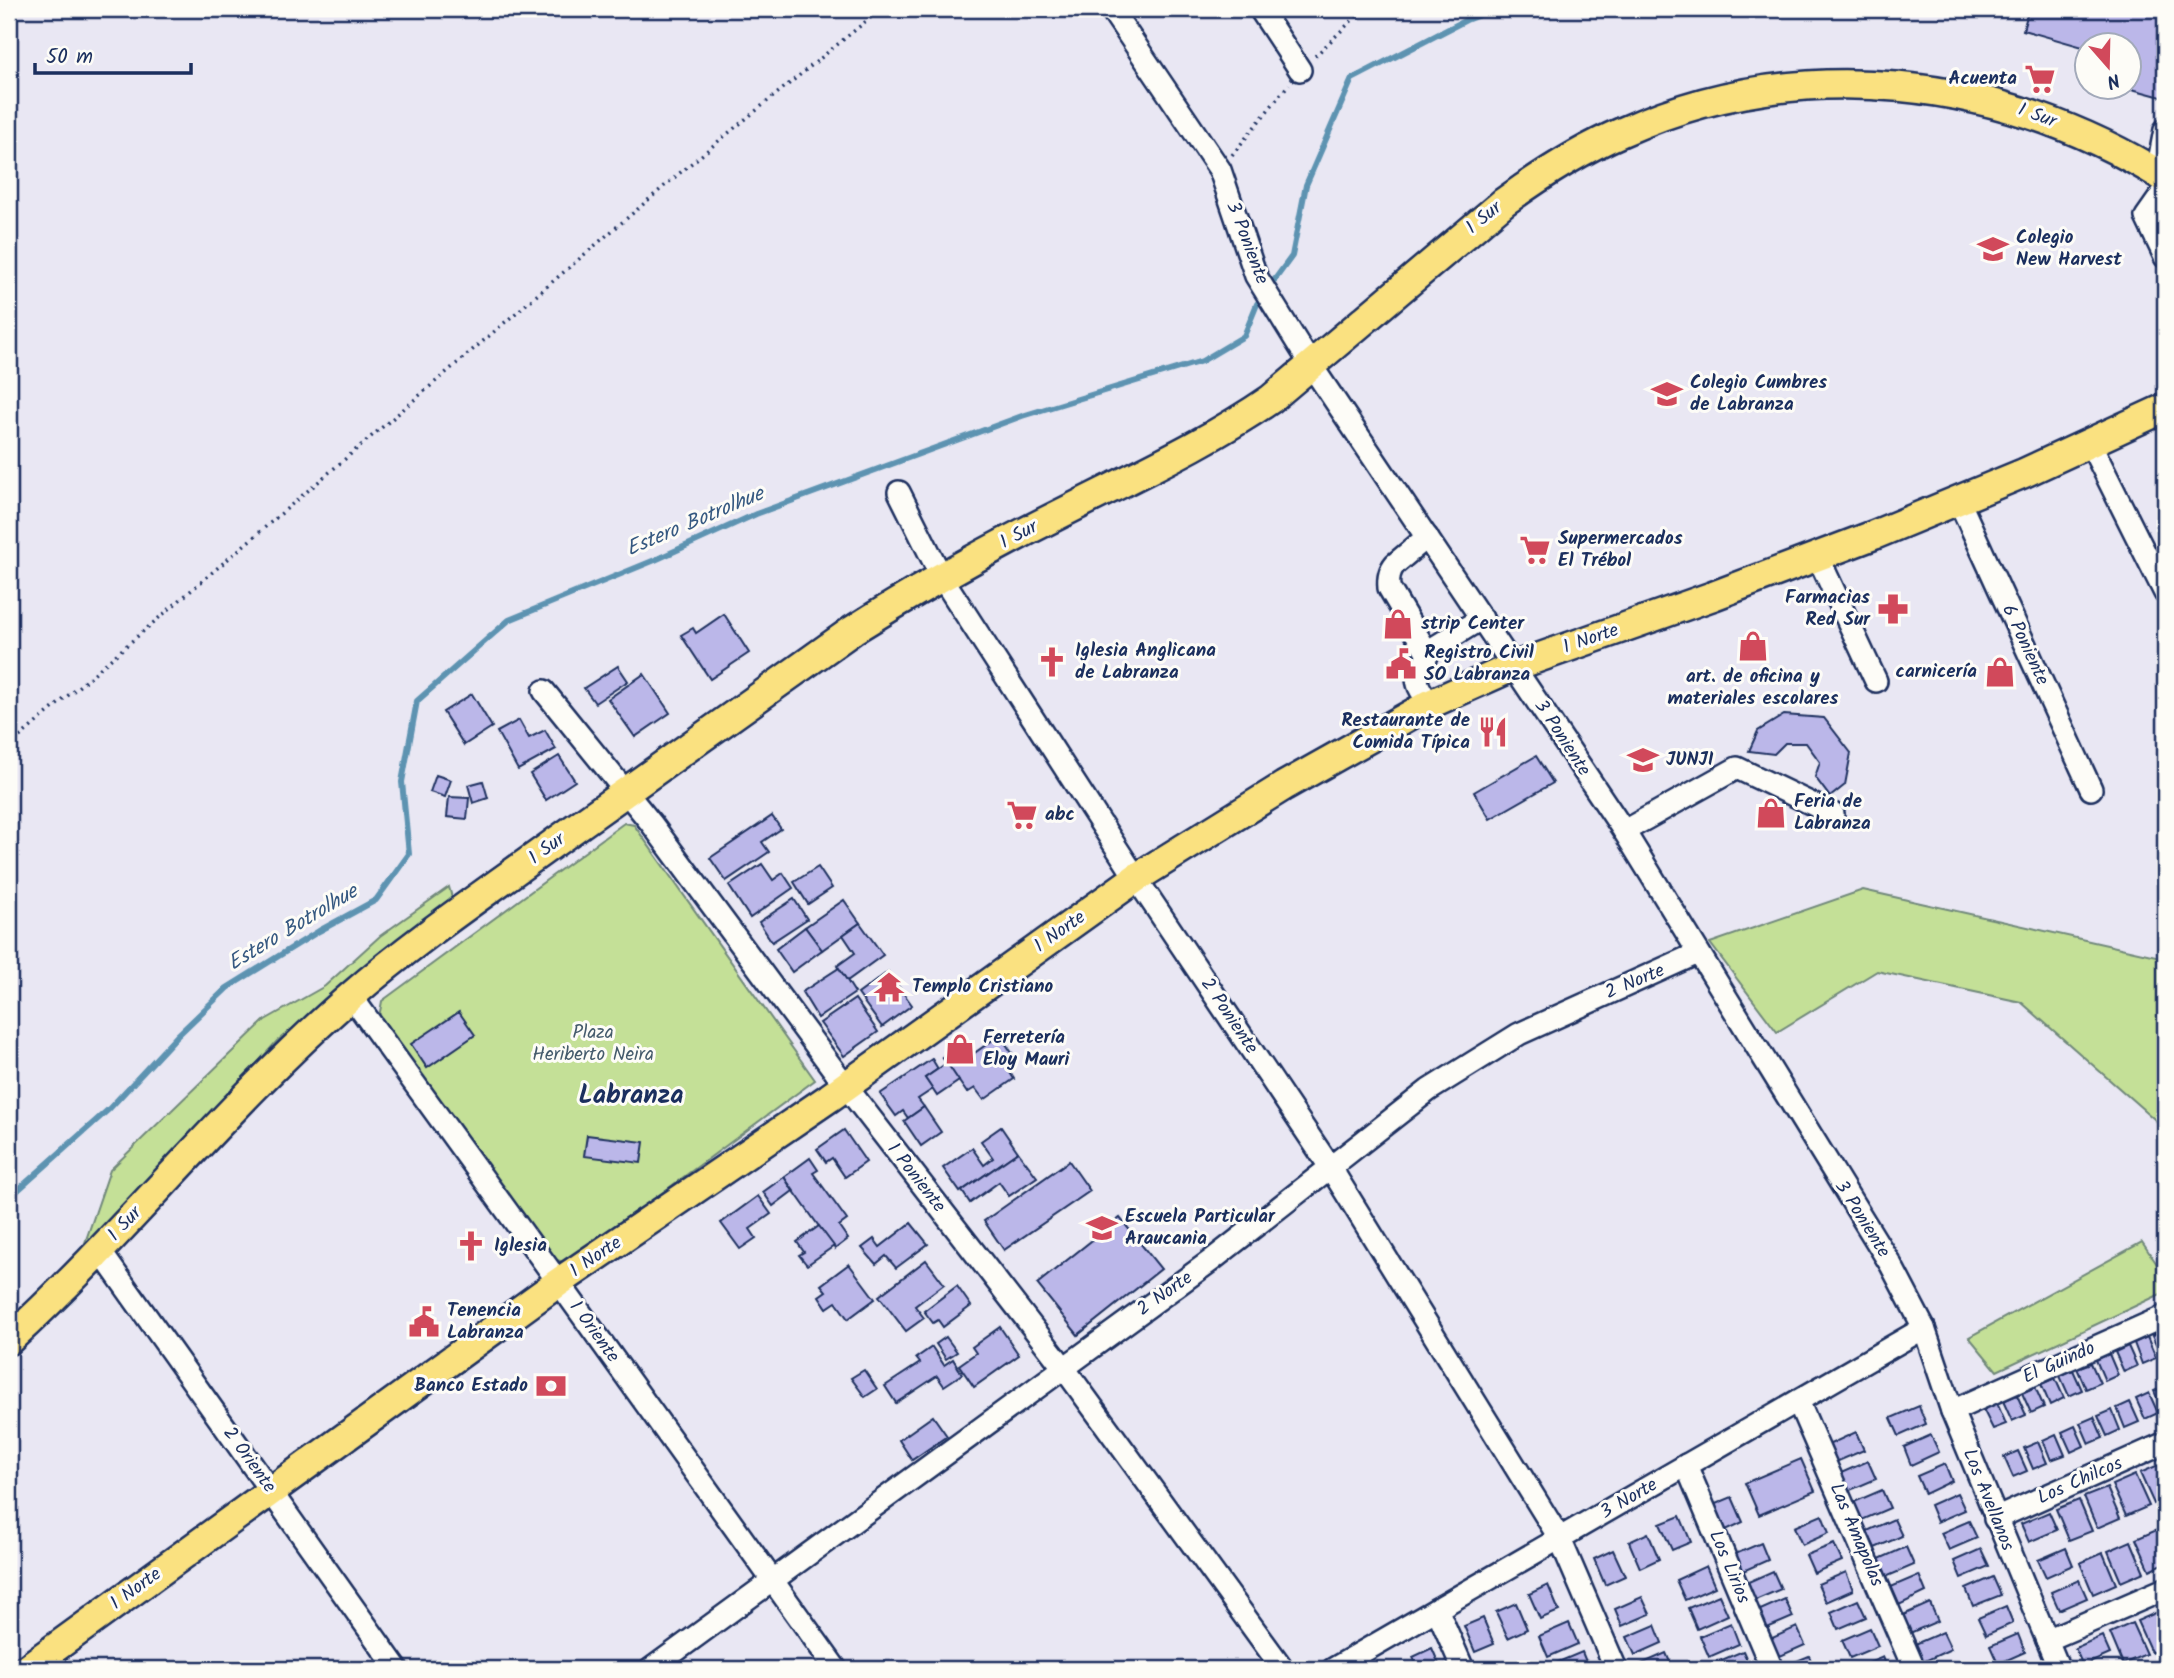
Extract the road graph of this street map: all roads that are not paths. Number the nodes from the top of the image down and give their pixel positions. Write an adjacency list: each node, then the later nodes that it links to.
1 (1111, 9): 7 (street, 3 Poniente)
2 (1260, 9): 3 (street)
3 (1300, 70)
4 (2165, 130): 5 (street)
5 (2162, 180): 6 (street); 7 (main road, 1 Sur)
6 (2165, 257)
7 (1311, 365): 12 (street, 3 Poniente); 14 (main road, 1 Sur)
8 (2165, 408): 9 (main road, 1 Norte)
9 (2090, 443): 11 (main road, 1 Norte); 15 (street)
10 (899, 492): 14 (street, 2 Poniente)
11 (1959, 501): 13 (main road, 1 Norte); 22 (street, 6 Poniente)
12 (1427, 537): 16 (street, 3 Poniente); 17 (street)
13 (1818, 557): 18 (main road, 1 Norte); 19 (street)
14 (942, 576): 23 (main road, 1 Sur); 26 (street, 2 Poniente)
15 (2165, 593)
16 (1482, 618): 17 (street); 18 (street, 3 Poniente)
17 (1427, 652): 21 (street)
18 (1515, 666): 21 (main road, 1 Norte); 25 (street, 3 Poniente)
19 (1876, 681)
20 (544, 691): 23 (street, 1 Poniente)
21 (1430, 704): 26 (main road, 1 Norte)
22 (2091, 789)
23 (626, 792): 28 (main road, 1 Sur); 29 (street, 1 Poniente)
24 (1833, 814): 25 (street)
25 (1624, 831): 27 (street, 3 Poniente)
26 (1136, 878): 29 (main road, 1 Norte); 30 (street, 2 Poniente)
27 (1698, 953): 30 (street, 2 Norte); 34 (street, 3 Poniente)
28 (351, 996): 31 (main road, 1 Sur); 32 (street, 1 Oriente)
29 (845, 1086): 32 (main road, 1 Norte); 36 (street, 1 Poniente)
30 (1330, 1167): 36 (street, 2 Norte); 43 (street, 2 Poniente)
31 (100, 1251): 35 (main road, 1 Sur); 41 (street, 2 Oriente)
32 (559, 1282): 41 (main road, 1 Norte); 44 (street, 1 Oriente)
33 (2165, 1316): 38 (street, El Guindo)
34 (1924, 1328): 37 (street, 3 Norte); 38 (street, Los Avellanos)
35 (9, 1340)
36 (1064, 1368): 44 (street, 2 Norte); 52 (street, 1 Poniente)
37 (1798, 1401): 40 (street, 3 Norte); 57 (street, Las Amapolas)
38 (1952, 1411): 42 (street, Los Avellanos)
39 (2165, 1443): 42 (street, Los Chilcos)
40 (1686, 1465): 43 (street, 3 Norte); 56 (street, Los Lirios)
41 (272, 1491): 48 (main road, 1 Norte); 49 (street, 2 Oriente)
42 (1995, 1519): 47 (street, Los Avellanos)
43 (1560, 1539): 46 (street, 3 Norte); 55 (street, 2 Poniente)
44 (773, 1582): 50 (street, 2 Norte); 51 (street, 1 Oriente)
45 (2165, 1589): 47 (street)
46 (1437, 1609): 53 (street, 3 Norte); 54 (street)
47 (2047, 1640): 58 (street, Los Avellanos)
48 (26, 1669)
49 (397, 1669)
50 (652, 1669)
51 (835, 1669)
52 (1283, 1669)
53 (1333, 1669)
54 (1463, 1669)
55 (1616, 1669)
56 (1772, 1669)
57 (1914, 1669)
58 (2059, 1669)

